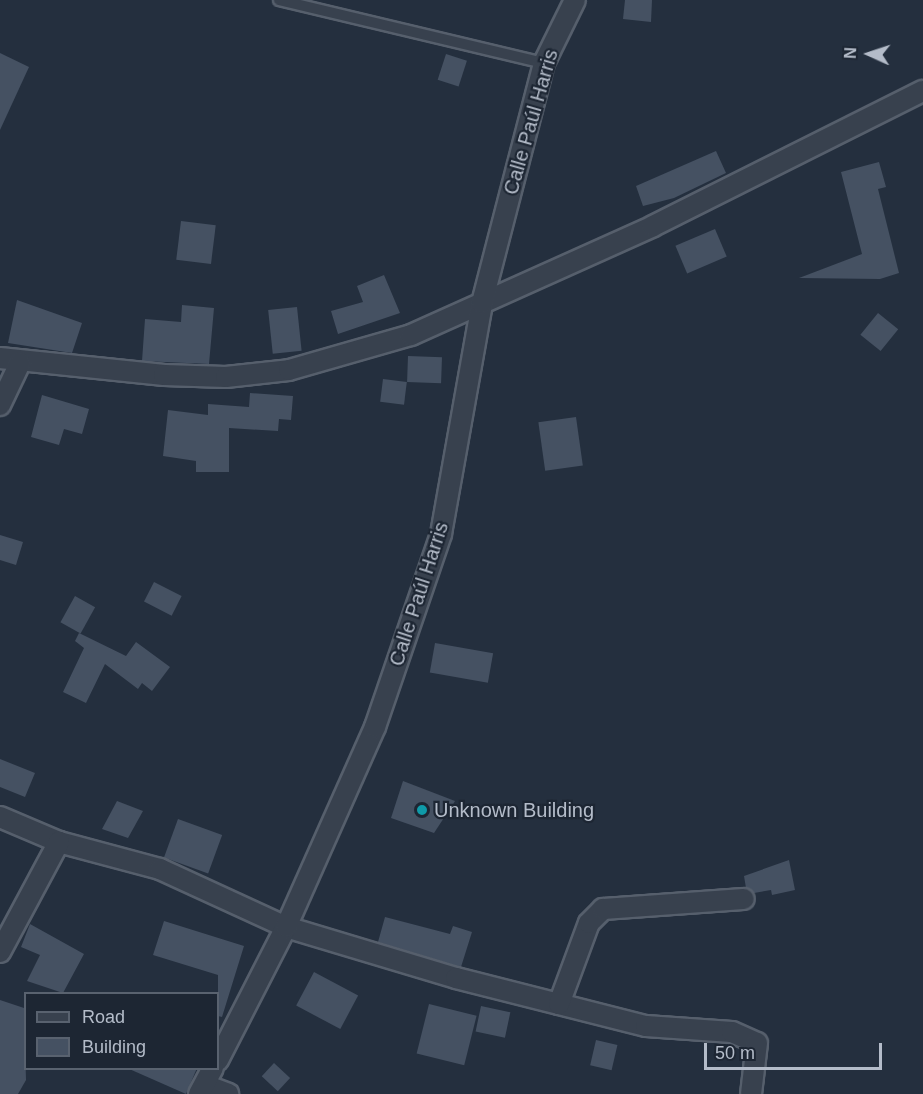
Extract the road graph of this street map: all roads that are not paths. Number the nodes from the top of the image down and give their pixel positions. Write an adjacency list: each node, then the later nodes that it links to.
1 (279, 0): 3 (lane)
2 (575, 0): 3 (street, Calle Paúl Harris)
3 (544, 63): 5 (street, Calle Paúl Harris)
4 (923, 91): 5 (street)
5 (482, 303): 7 (street); 12 (street, Calle Paúl Harris)
6 (0, 358): 7 (street)
7 (20, 363): 8 (street)
8 (0, 405)
9 (0, 817): 10 (street)
10 (59, 842): 12 (street); 13 (street)
11 (744, 899): 14 (street)
12 (286, 927): 14 (street); 15 (street, Calle Paúl Harris)
13 (0, 951)
14 (560, 1004): 18 (street)
15 (219, 1058)
16 (206, 1082): 17 (street)
17 (228, 1094)
18 (751, 1094)

